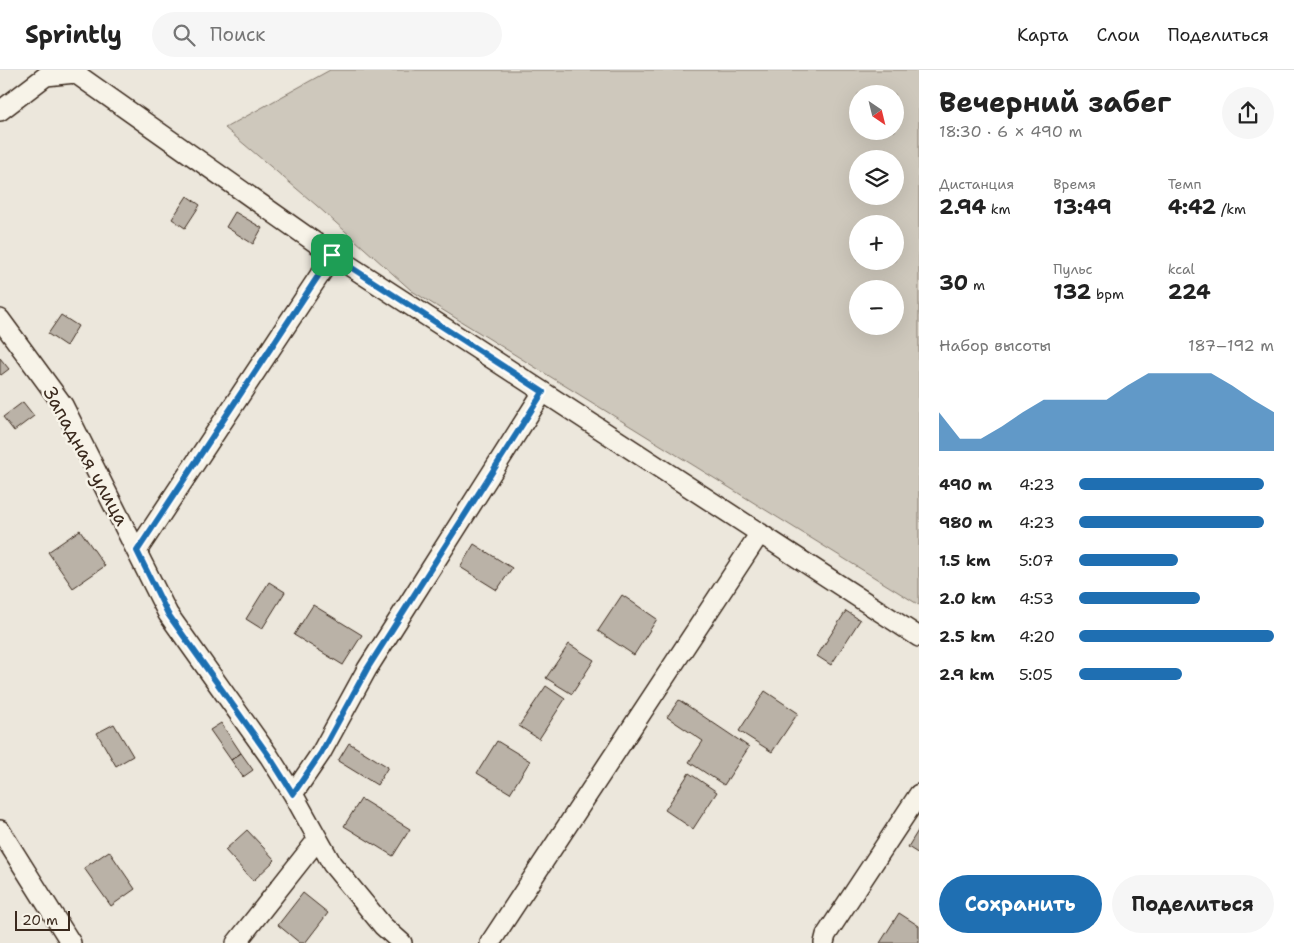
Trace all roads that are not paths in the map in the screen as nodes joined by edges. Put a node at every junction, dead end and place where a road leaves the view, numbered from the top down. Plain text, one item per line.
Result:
1 (0, 111) edge
2 (332, 255) junction
3 (0, 319) edge
4 (543, 392) junction
5 (760, 533) junction
6 (137, 551) junction
7 (919, 637) edge
8 (293, 794) junction
9 (919, 794) edge
10 (0, 830) edge
11 (318, 839) junction
12 (71, 943) edge
13 (236, 943) edge
14 (402, 943) edge
15 (490, 943) edge
16 (824, 943) edge

1 - 2 street
2 - 4 street
2 - 6 street
3 - 6 street, Западная улица
4 - 5 street
4 - 8 street
5 - 7 street
5 - 15 street
6 - 8 street, Западная улица
8 - 11 street, Западная улица
9 - 16 street
10 - 12 street
11 - 13 street
11 - 14 street, Западная улица

